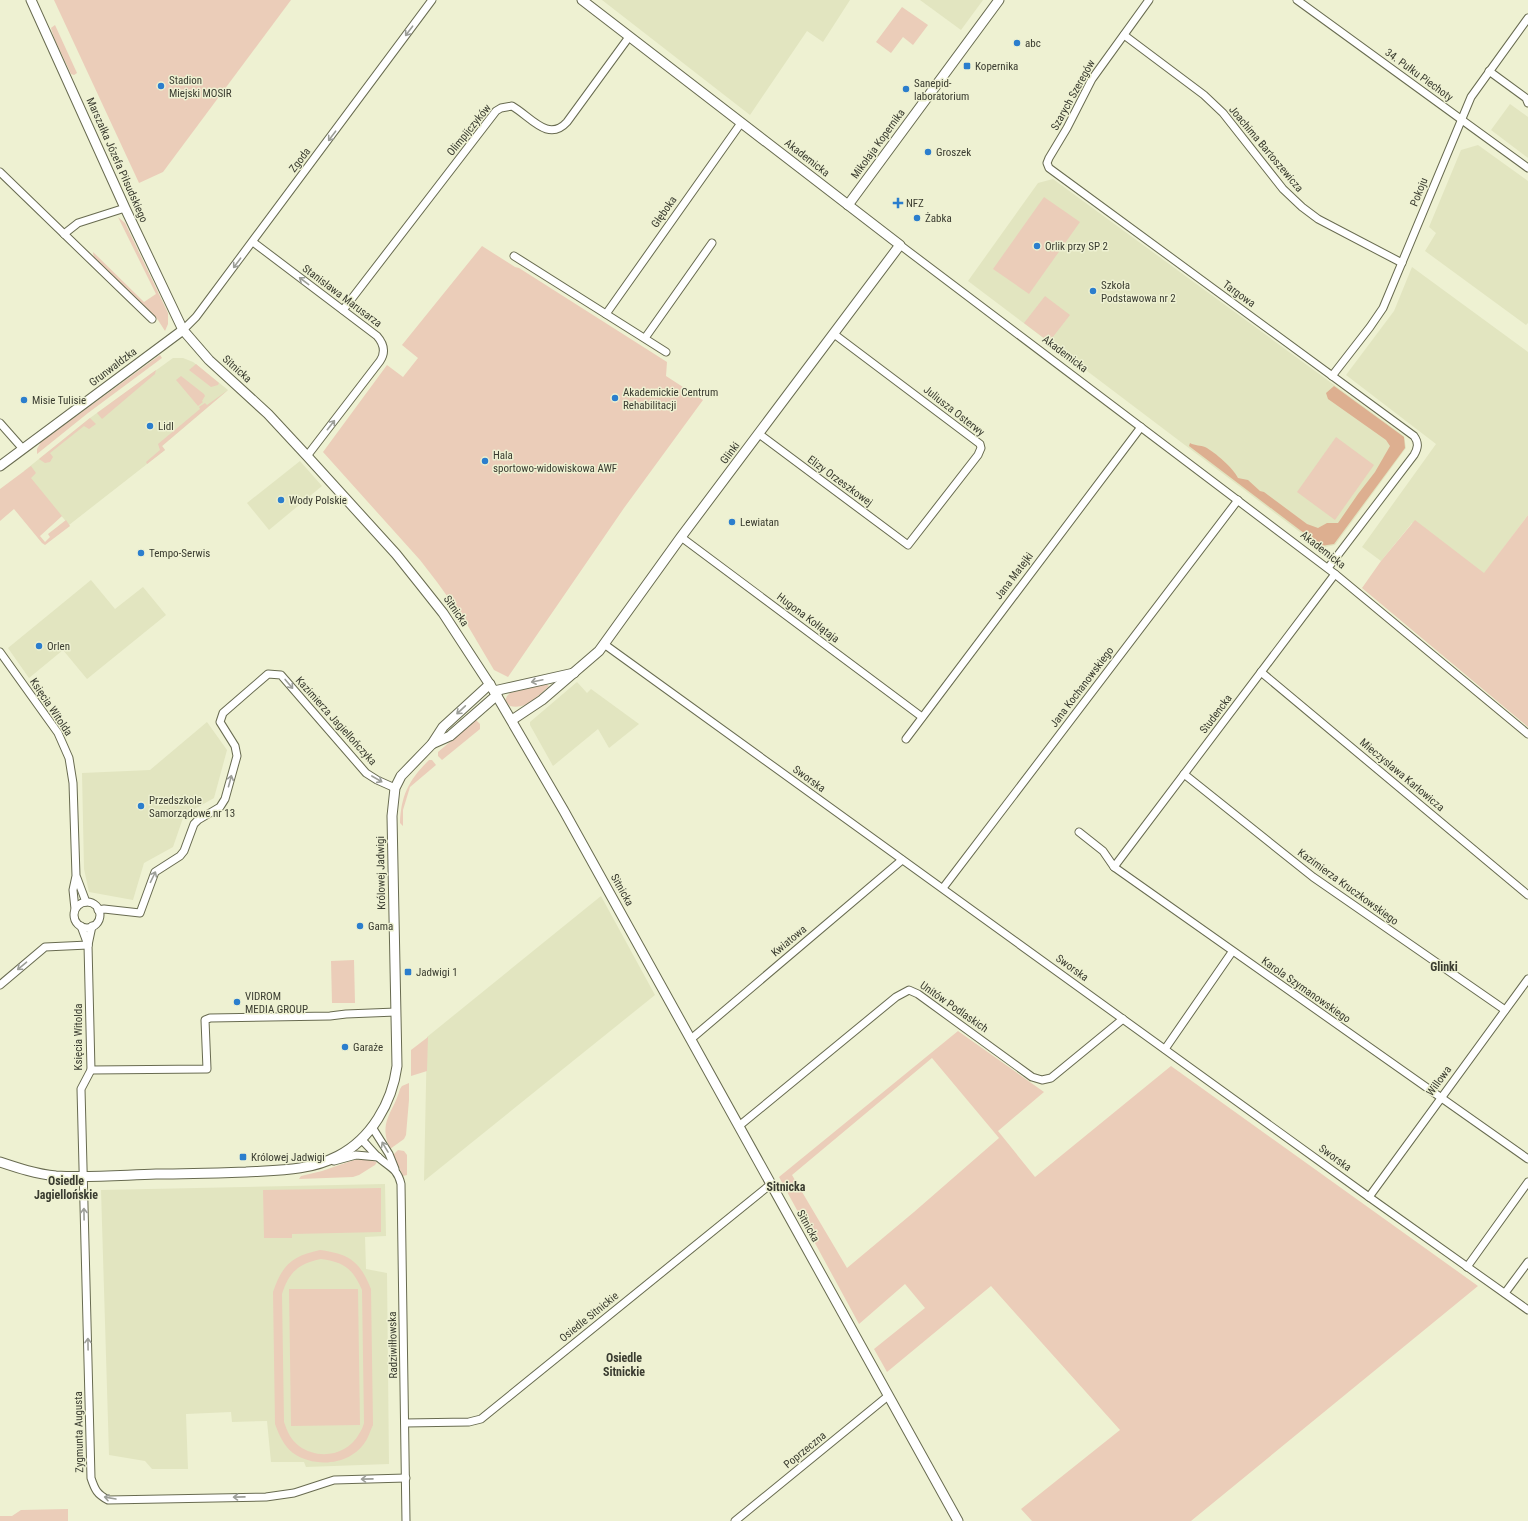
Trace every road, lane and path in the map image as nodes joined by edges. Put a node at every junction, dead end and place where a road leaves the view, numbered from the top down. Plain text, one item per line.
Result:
1 (31, 0) edge
2 (432, 0) edge
3 (582, 0) edge
4 (999, 0) edge
5 (1149, 0) edge
6 (1297, 0) edge
7 (1528, 18) edge
8 (1124, 34) junction
9 (629, 37) junction
10 (1489, 71) junction
11 (1528, 103) edge
12 (1461, 119) junction
13 (741, 122) junction
14 (1047, 163) joint
15 (1528, 168) edge
16 (0, 172) edge
17 (848, 205) junction
18 (125, 208) junction
19 (64, 234) junction
20 (253, 242) junction
21 (712, 243) dead end
22 (900, 245) junction
23 (514, 256) dead end
24 (1402, 263) junction
25 (343, 310) junction
26 (606, 314) junction
27 (152, 319) dead end
28 (183, 330) junction
29 (834, 334) junction
30 (645, 338) junction
31 (666, 352) dead end
32 (1332, 376) junction
33 (0, 423) edge
34 (1141, 427) junction
35 (759, 434) junction
36 (23, 449) junction
37 (307, 456) junction
38 (0, 466) edge
39 (1238, 500) junction
40 (681, 537) junction
41 (908, 545) joint
42 (1328, 568) junction
43 (1335, 574) junction
44 (604, 644) junction
45 (0, 652) edge
46 (1261, 672) junction
47 (575, 673) junction
48 (494, 690) junction
49 (922, 717) junction
50 (512, 720) junction
51 (1528, 734) edge
52 (906, 740) dead end
53 (432, 744) junction
54 (1184, 774) junction
55 (395, 788) junction
56 (1079, 832) dead end
57 (902, 860) junction
58 (1114, 868) junction
59 (76, 876) junction
60 (943, 888) junction
61 (1528, 895) edge
62 (86, 902) junction
63 (75, 909) junction
64 (98, 910) junction
65 (81, 926) junction
66 (92, 926) junction
67 (88, 945) junction
68 (1232, 952) junction
69 (1528, 979) edge
70 (0, 985) edge
71 (1505, 1010) junction
72 (396, 1012) junction
73 (1123, 1019) junction
74 (691, 1039) junction
75 (1165, 1049) junction
76 (91, 1070) junction
77 (1442, 1097) junction
78 (739, 1126) junction
79 (372, 1127) junction
80 (362, 1140) junction
81 (378, 1157) junction
82 (1528, 1159) edge
83 (0, 1162) edge
84 (324, 1163) junction
85 (394, 1170) junction
86 (84, 1176) junction
87 (1528, 1182) edge
88 (771, 1184) junction
89 (1369, 1197) junction
90 (1528, 1262) edge
91 (1467, 1267) junction
92 (1505, 1293) junction
93 (1528, 1310) edge
94 (888, 1396) junction
95 (405, 1423) junction
96 (406, 1478) junction
97 (406, 1521) edge
98 (735, 1521) edge
99 (958, 1521) edge

1 - 18 street, Marszałka Józefa Piłsudskiego
2 -> 20 street, Zgoda
3 - 9 street, Akademicka
4 - 17 street, Mikołaja Kopernika
5 - 8 street, Szarych Szeregów
6 - 12 street, 34. Pułku Piechoty
7 - 10 street, Pokoju
8 - 14 street, Szarych Szeregów
8 - 24 street, Joachima Bartoszewicza
9 - 13 street, Akademicka
9 - 25 street, Olimpijczyków
10 - 11 street
10 - 12 street, Pokoju
12 - 15 street, 34. Pułku Piechoty
12 - 24 street, Pokoju
13 - 17 street, Akademicka
13 - 26 street, Głęboka
14 - 32 street, Targowa
16 - 19 street
17 - 22 street, Akademicka
18 - 19 street
18 - 28 street, Marszałka Józefa Piłsudskiego
19 - 27 street
25 -> 20 street, Stanisława Marusarza
20 -> 28 street, Zgoda
21 - 30 street
22 - 29 street, Glinki
22 - 34 street, Akademicka
23 - 26 street
24 - 32 street, Pokoju
37 -> 25 street, Stanisława Marusarza
26 - 30 street
28 - 36 street, Grunwaldzka
28 - 37 street, Sitnicka
29 - 35 street, Glinki
29 - 41 street, Juliusza Osterwy
30 - 31 street
32 - 42 street, Targowa
33 - 36 street
34 - 39 street, Akademicka
34 - 49 street, Jana Matejki
35 - 40 street, Glinki
35 - 41 street, Elizy Orzeszkowej
36 - 38 street, Grunwaldzka
37 - 48 street, Sitnicka
39 - 42 street, Akademicka
39 - 60 street, Jana Kochanowskiego
40 - 44 street, Glinki
40 - 49 street, Hugona Kołłątaja
42 - 43 street, Akademicka
43 - 46 street, Studencka
43 - 51 street, Akademicka
44 - 47 street, Glinki
44 - 57 street, Sworska
45 - 59 street, Księcia Witolda
46 - 54 street, Studencka
46 - 61 street, Mieczysława Karłowicza
47 -> 48 street, Glinki
47 - 50 street, Glinki
48 - 50 street, Sitnicka
48 -> 53 street, Królowej Jadwigi
48 - 53 street, Królowej Jadwigi
49 - 52 street, Jana Matejki
50 - 74 street, Sitnicka
53 - 55 street, Królowej Jadwigi
54 - 58 street, Studencka
54 - 71 street, Kazimierza Kruczkowskiego
64 -> 55 street, Kazimierza Jagiellończyka
55 - 72 street, Królowej Jadwigi
56 - 58 street, Karola Szymanowskiego
57 - 60 street, Sworska
57 - 74 street, Kwiatowa
58 - 68 street, Karola Szymanowskiego
59 - 62 street, Księcia Witolda
59 - 63 street, Księcia Witolda
60 - 73 street, Sworska
62 - 63 street
62 - 64 street
63 - 65 street
64 - 66 street
65 - 66 street
65 - 67 street, Księcia Witolda
66 - 67 street, Księcia Witolda
67 -> 70 street
67 - 76 street, Księcia Witolda
68 - 75 street
68 - 77 street, Karola Szymanowskiego
69 - 71 street, Willowa
71 - 77 street, Willowa
72 - 76 street
72 - 79 street, Królowej Jadwigi
73 - 75 street, Sworska
73 - 78 street, Unitów Podlaskich
74 - 78 street, Sitnicka
75 - 89 street, Sworska
76 - 86 street, Księcia Witolda
77 - 82 street, Karola Szymanowskiego
77 - 89 street, Willowa
78 - 88 street, Sitnicka
79 - 80 street, Królowej Jadwigi
85 -> 79 street, Radziwiłłowska
80 - 81 street, Radziwiłłowska
80 - 84 street, Królowej Jadwigi
81 - 84 street
81 - 85 street, Radziwiłłowska
83 - 86 street, Królowej Jadwigi
84 - 86 street, Królowej Jadwigi
85 - 95 street, Radziwiłłowska
96 -> 86 street, Zygmunta Augusta
87 - 91 street
88 - 94 street, Sitnicka
88 - 95 street, Osiedle Sitnickie
89 - 91 street, Sworska
90 - 92 street
91 - 92 street, Sworska
92 - 93 street, Sworska
94 - 98 street, Poprzeczna
94 - 99 street, Sitnicka
95 - 96 street, Radziwiłłowska
96 - 97 street, Radziwiłłowska

